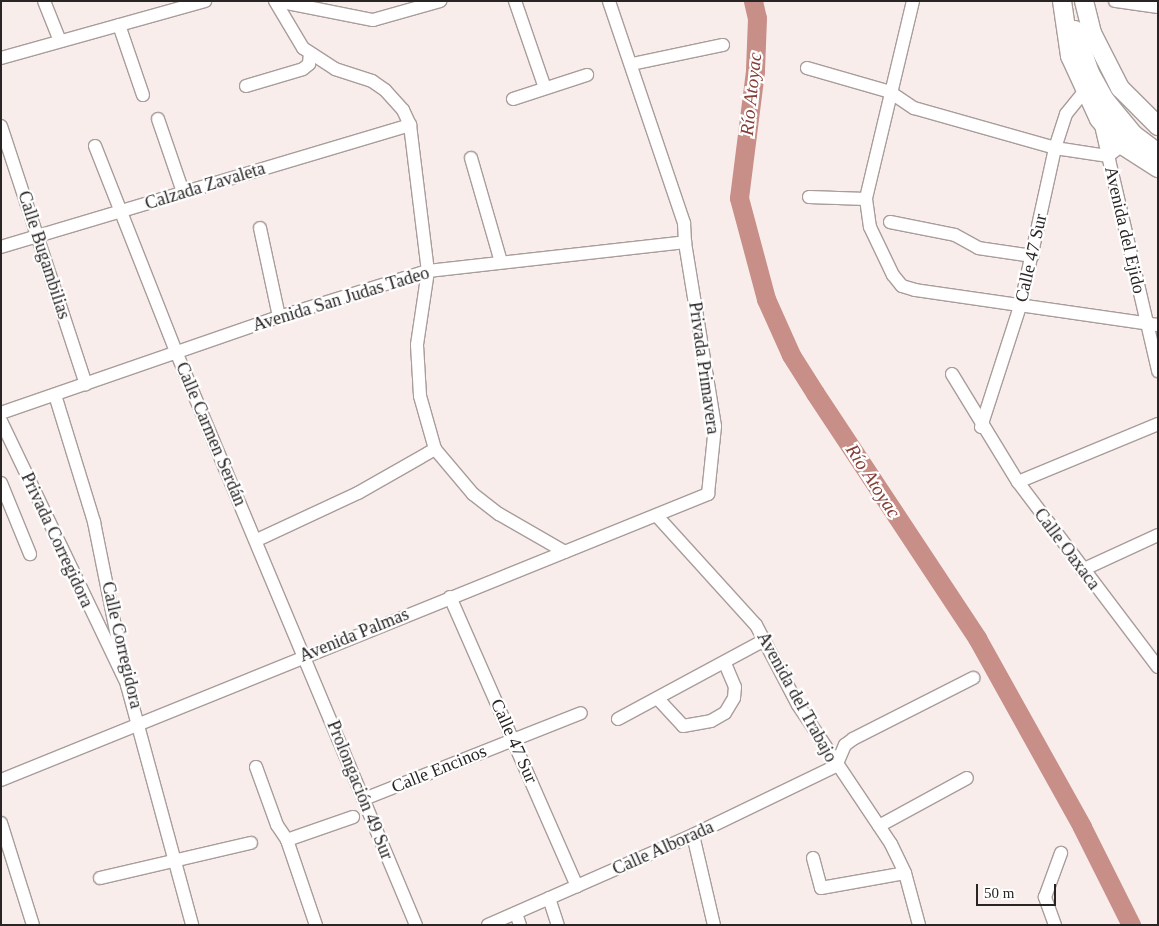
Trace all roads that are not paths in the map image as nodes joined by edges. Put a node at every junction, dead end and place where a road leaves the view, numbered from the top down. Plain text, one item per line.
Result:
1 (44, 1) edge
2 (205, 1) edge
3 (276, 1) edge
4 (440, 1) edge
5 (515, 1) edge
6 (609, 1) edge
7 (913, 1) edge
8 (1064, 1) edge
9 (1084, 1) edge
10 (1115, 1) edge
11 (1158, 8) edge
12 (119, 25) junction
13 (1092, 33) junction
14 (60, 41) junction
15 (724, 45) dead end
16 (310, 54) junction
17 (1, 58) edge
18 (632, 64) junction
19 (807, 68) dead end
20 (587, 74) dead end
21 (246, 86) dead end
22 (545, 88) junction
23 (890, 92) junction
24 (1084, 92) junction
25 (143, 95) dead end
26 (513, 99) dead end
27 (1121, 112) junction
28 (158, 119) dead end
29 (1099, 119) junction
30 (410, 125) junction
31 (1, 126) edge
32 (1158, 126) edge
33 (1158, 140) edge
34 (1122, 145) junction
35 (95, 146) dead end
36 (1055, 148) junction
37 (1158, 153) edge
38 (1108, 156) junction
39 (471, 158) dead end
40 (1158, 168) edge
41 (183, 192) junction
42 (809, 197) dead end
43 (866, 200) junction
44 (123, 210) junction
45 (890, 222) dead end
46 (260, 228) dead end
47 (38, 236) junction
48 (685, 238) junction
49 (1, 247) edge
50 (1032, 256) junction
51 (501, 262) junction
52 (428, 270) junction
53 (1021, 303) junction
54 (279, 317) junction
55 (1153, 324) edge
56 (177, 354) junction
57 (1158, 371) edge
58 (952, 374) dead end
59 (86, 384) junction
60 (55, 395) junction
61 (1, 413) edge
62 (1, 421) edge
63 (1158, 424) edge
64 (982, 427) junction
65 (436, 449) junction
66 (1018, 482) junction
67 (1, 483) edge
68 (708, 494) joint
69 (657, 516) junction
70 (1158, 535) edge
71 (257, 540) junction
72 (565, 552) junction
73 (30, 554) dead end
74 (1082, 570) junction
75 (450, 597) junction
76 (765, 640) junction
77 (1153, 653) edge
78 (304, 655) junction
79 (725, 664) junction
80 (1158, 667) edge
81 (974, 678) dead end
82 (127, 686) junction
83 (659, 700) junction
84 (581, 714) dead end
85 (618, 719) dead end
86 (140, 722) junction
87 (514, 739) junction
88 (836, 766) junction
89 (256, 767) dead end
90 (967, 778) dead end
91 (1, 780) edge
92 (364, 799) junction
93 (353, 817) dead end
94 (1, 823) edge
95 (879, 826) junction
96 (693, 835) junction
97 (287, 840) junction
98 (251, 843) dead end
99 (1062, 853) dead end
100 (813, 858) dead end
101 (176, 862) junction
102 (905, 873) junction
103 (100, 878) dead end
104 (577, 886) junction
105 (549, 898) junction
106 (518, 919) edge
107 (33, 925) edge
108 (192, 925) edge
109 (316, 925) edge
110 (416, 925) edge
111 (488, 925) edge
112 (558, 925) edge
113 (714, 925) edge
114 (919, 925) edge
115 (1054, 925) edge

1 - 14 street
2 - 12 street
3 - 4 street
3 - 16 street
5 - 22 street
6 - 18 street, Privada Primavera
7 - 23 street
8 - 24 main road
8 - 27 main road
9 - 13 main road
10 - 11 street
12 - 14 street
12 - 25 street
13 - 27 main road
13 - 32 main road
14 - 17 street
15 - 18 street
16 - 21 street
16 - 30 street
18 - 48 street, Privada Primavera
19 - 23 street
20 - 22 street
22 - 26 street
23 - 36 street
23 - 43 street
24 - 29 main road
24 - 36 street, Calle 47 Sur
27 - 33 main road
27 - 37 main road
28 - 41 street
29 - 34 main road
29 - 38 street, Avenida del Ejido
30 - 41 street, Calzada Zavaleta
30 - 52 street
31 - 47 street, Calle Bugambilias
34 - 38 street
34 - 40 main road
35 - 44 street, Calle Carmen Serdán
36 - 38 street
36 - 50 street, Calle 47 Sur
38 - 55 street, Avenida del Ejido
39 - 51 street
41 - 44 street, Calzada Zavaleta
42 - 43 street
43 - 53 street
44 - 47 street, Calzada Zavaleta
44 - 56 street, Calle Carmen Serdán
45 - 50 street
46 - 54 street
47 - 49 street, Calzada Zavaleta
47 - 59 street, Calle Bugambilias
48 - 51 street, Avenida San Judas Tadeo
48 - 68 street, Privada Primavera
50 - 53 street, Calle 47 Sur
51 - 52 street, Avenida San Judas Tadeo
52 - 54 street, Avenida San Judas Tadeo
52 - 65 street
53 - 55 street
53 - 64 street, Calle 47 Sur
54 - 56 street, Avenida San Judas Tadeo
55 - 57 street, Avenida del Ejido
56 - 59 street, Avenida San Judas Tadeo
56 - 71 street, Calle Carmen Serdán
58 - 64 street, Calle Oaxaca
59 - 60 street, Avenida San Judas Tadeo
60 - 61 street, Avenida San Judas Tadeo
60 - 82 street, Calle Corregidora
62 - 82 street, Privada Corregidora
63 - 66 street
64 - 66 street, Calle Oaxaca
65 - 71 street
65 - 72 street
66 - 74 street, Calle Oaxaca
67 - 73 street
68 - 69 street, Avenida Palmas
69 - 72 street, Avenida Palmas
69 - 76 street, Avenida del Trabajo
70 - 74 street
71 - 78 street, Calle Carmen Serdán
72 - 75 street, Avenida Palmas
74 - 77 street, Calle Oaxaca
75 - 78 street, Avenida Palmas
75 - 87 street, Calle 47 Sur
76 - 79 street
76 - 88 street, Avenida del Trabajo
77 - 80 street, Calle Oaxaca
78 - 86 street, Avenida Palmas
78 - 92 street, Prolongación 49 Sur
79 - 83 street
79 - 83 street
81 - 88 street
82 - 86 street, Calle Corregidora
83 - 85 street
84 - 87 street, Calle Encinos
86 - 91 street, Avenida Palmas
86 - 101 street, Calle Corregidora
87 - 92 street, Calle Encinos
87 - 104 street, Calle 47 Sur
88 - 95 street, Avenida del Trabajo
88 - 96 street, Calle Alborada
89 - 97 street
90 - 95 street
92 - 110 street, Prolongación 49 Sur
93 - 97 street
94 - 107 street
95 - 102 street, Avenida del Trabajo
96 - 104 street, Calle Alborada
96 - 113 street
97 - 109 street
98 - 101 street
99 - 115 street
100 - 102 street
101 - 103 street
101 - 108 street, Calle Corregidora
102 - 114 street, Avenida del Trabajo
104 - 105 street, Calle Alborada
105 - 106 street, Calle Alborada
105 - 112 street
106 - 111 street, Calle Alborada

